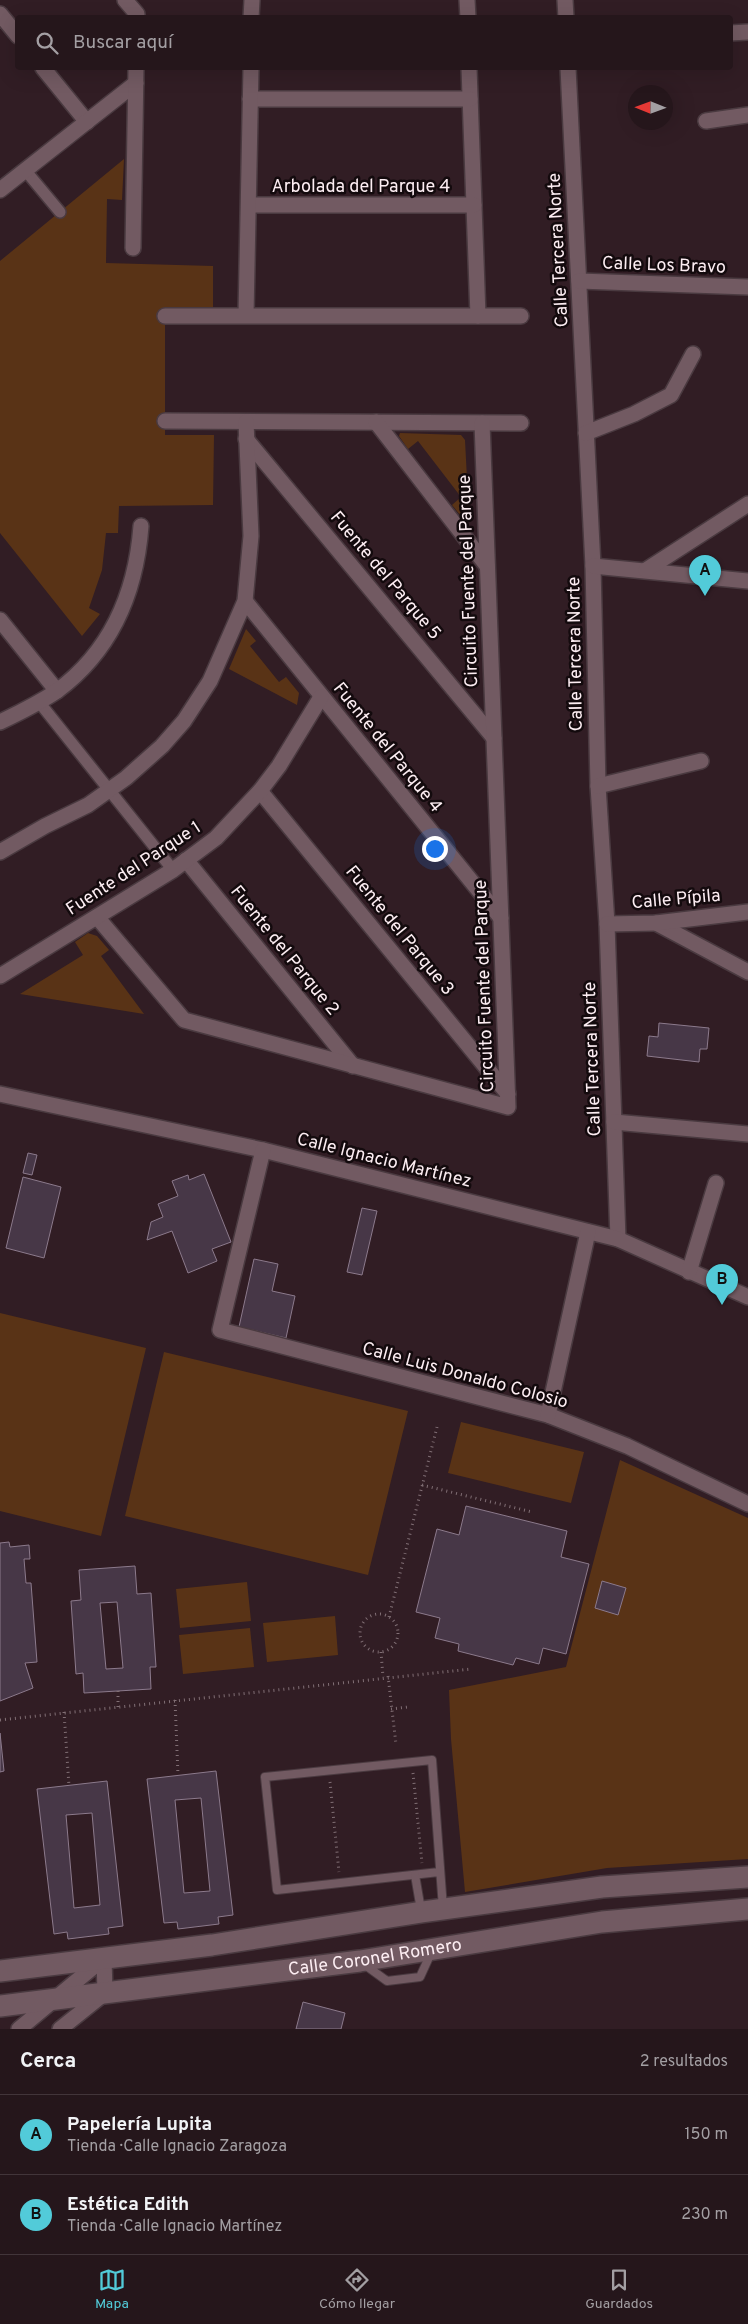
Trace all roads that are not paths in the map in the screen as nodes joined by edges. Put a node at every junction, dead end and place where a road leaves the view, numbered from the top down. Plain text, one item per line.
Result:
1 (125, 0) edge
2 (252, 0) edge
3 (467, 0) edge
4 (565, 0) edge
5 (137, 11) edge
6 (0, 14) edge
7 (252, 15) edge
8 (468, 15) edge
9 (566, 15) edge
10 (15, 32) edge
11 (748, 32) edge
12 (733, 33) edge
13 (45, 70) edge
14 (136, 70) edge
15 (251, 70) edge
16 (469, 70) edge
17 (568, 70) edge
18 (136, 84) junction
19 (250, 99) junction
20 (470, 99) junction
21 (748, 115) edge
22 (706, 121) dead end
23 (87, 122) junction
24 (25, 170) junction
25 (2, 184) edge
26 (249, 205) junction
27 (474, 205) junction
28 (60, 212) dead end
29 (133, 248) dead end
30 (579, 281) junction
31 (748, 287) edge
32 (164, 316) dead end
33 (246, 316) junction
34 (478, 316) junction
35 (521, 316) dead end
36 (692, 354) dead end
37 (165, 422) dead end
38 (246, 422) junction
39 (376, 422) junction
40 (482, 423) junction
41 (521, 423) dead end
42 (586, 433) junction
43 (246, 439) junction
44 (748, 504) edge
45 (141, 526) dead end
46 (488, 566) junction
47 (593, 566) junction
48 (646, 570) junction
49 (748, 581) edge
50 (245, 601) junction
51 (0, 620) edge
52 (57, 691) junction
53 (321, 697) junction
54 (39, 702) junction
55 (0, 722) edge
56 (494, 738) junction
57 (700, 761) dead end
58 (598, 786) junction
59 (109, 791) junction
60 (260, 791) junction
61 (0, 852) edge
62 (186, 860) junction
63 (173, 870) junction
64 (748, 912) edge
65 (97, 917) junction
66 (501, 918) junction
67 (656, 923) junction
68 (607, 924) junction
69 (748, 972) edge
70 (0, 976) edge
71 (353, 1066) junction
72 (0, 1094) edge
73 (508, 1094) junction
74 (614, 1122) junction
75 (748, 1134) edge
76 (263, 1150) junction
77 (716, 1183) dead end
78 (588, 1232) junction
79 (618, 1240) junction
80 (689, 1272) junction
81 (748, 1297) edge
82 (548, 1414) junction
83 (748, 1504) edge
84 (440, 1872) junction
85 (419, 1874) junction
86 (748, 1877) edge
87 (442, 1908) junction
88 (748, 1909) edge
89 (422, 1912) junction
90 (104, 1958) junction
91 (0, 1971) edge
92 (104, 1993) junction
93 (57, 1998) junction
94 (0, 2006) edge
95 (20, 2029) edge
96 (60, 2029) edge

1 - 5 street
2 - 7 street
3 - 8 street
4 - 9 street
6 - 10 street
11 - 12 street
13 - 23 street
14 - 18 street
15 - 19 street
16 - 20 street
17 - 30 street, Calle Tercera Norte
18 - 23 street
18 - 29 street
19 - 20 street
19 - 26 street
20 - 27 street
21 - 22 street
23 - 24 street
24 - 25 street
24 - 28 street
26 - 27 street, Arbolada del Parque 4
26 - 33 street
27 - 34 street
30 - 31 street, Calle Los Bravo
30 - 42 street, Calle Tercera Norte
32 - 33 street
33 - 34 street
34 - 35 street
36 - 42 street
37 - 38 street
38 - 39 street
38 - 43 street
39 - 40 street
39 - 46 street
40 - 41 street
40 - 46 street, Circuito Fuente del Parque
42 - 47 street, Calle Tercera Norte
43 - 50 street
43 - 56 street, Fuente del Parque 5
44 - 48 street
45 - 52 street
46 - 56 street, Circuito Fuente del Parque
47 - 48 street
47 - 58 street, Calle Tercera Norte
48 - 49 street
50 - 53 street, Fuente del Parque 4
50 - 59 street
51 - 52 street
52 - 54 street
53 - 60 street, Fuente del Parque 1
53 - 66 street, Fuente del Parque 4
54 - 55 street
54 - 59 street
56 - 66 street, Circuito Fuente del Parque
57 - 58 street
58 - 68 street, Calle Tercera Norte
59 - 61 street
59 - 63 street
60 - 62 street, Fuente del Parque 1
60 - 73 street, Fuente del Parque 3
62 - 63 street, Fuente del Parque 1
62 - 71 street, Fuente del Parque 2
63 - 65 street, Fuente del Parque 1
64 - 67 street, Calle Pípila
65 - 70 street, Fuente del Parque 1
65 - 71 street, Circuito Fuente del Parque
66 - 73 street, Circuito Fuente del Parque
67 - 68 street, Calle Pípila
67 - 69 street
68 - 74 street, Calle Tercera Norte
71 - 73 street, Circuito Fuente del Parque
72 - 76 street, Calle Ignacio Martínez
74 - 75 street
74 - 79 street, Calle Tercera Norte
76 - 78 street, Calle Ignacio Martínez
76 - 82 street, Calle Luis Donaldo Colosio
77 - 80 street
78 - 79 street, Calle Ignacio Martínez
78 - 82 street
79 - 80 street, Calle Ignacio Martínez
80 - 81 street, Calle Ignacio Martínez
82 - 83 street, Calle Luis Donaldo Colosio
84 - 85 lane
84 - 85 lane
84 - 87 lane
85 - 89 lane
86 - 87 main road, Calle Coronel Romero
87 - 89 main road, Calle Coronel Romero
88 - 92 main road, Calle Coronel Romero
89 - 90 main road, Calle Coronel Romero
90 - 91 main road, Calle Coronel Romero
90 - 92 street
90 - 93 street
92 - 93 main road, Calle Coronel Romero
92 - 96 street
93 - 94 main road, Calle Coronel Romero
93 - 95 street

